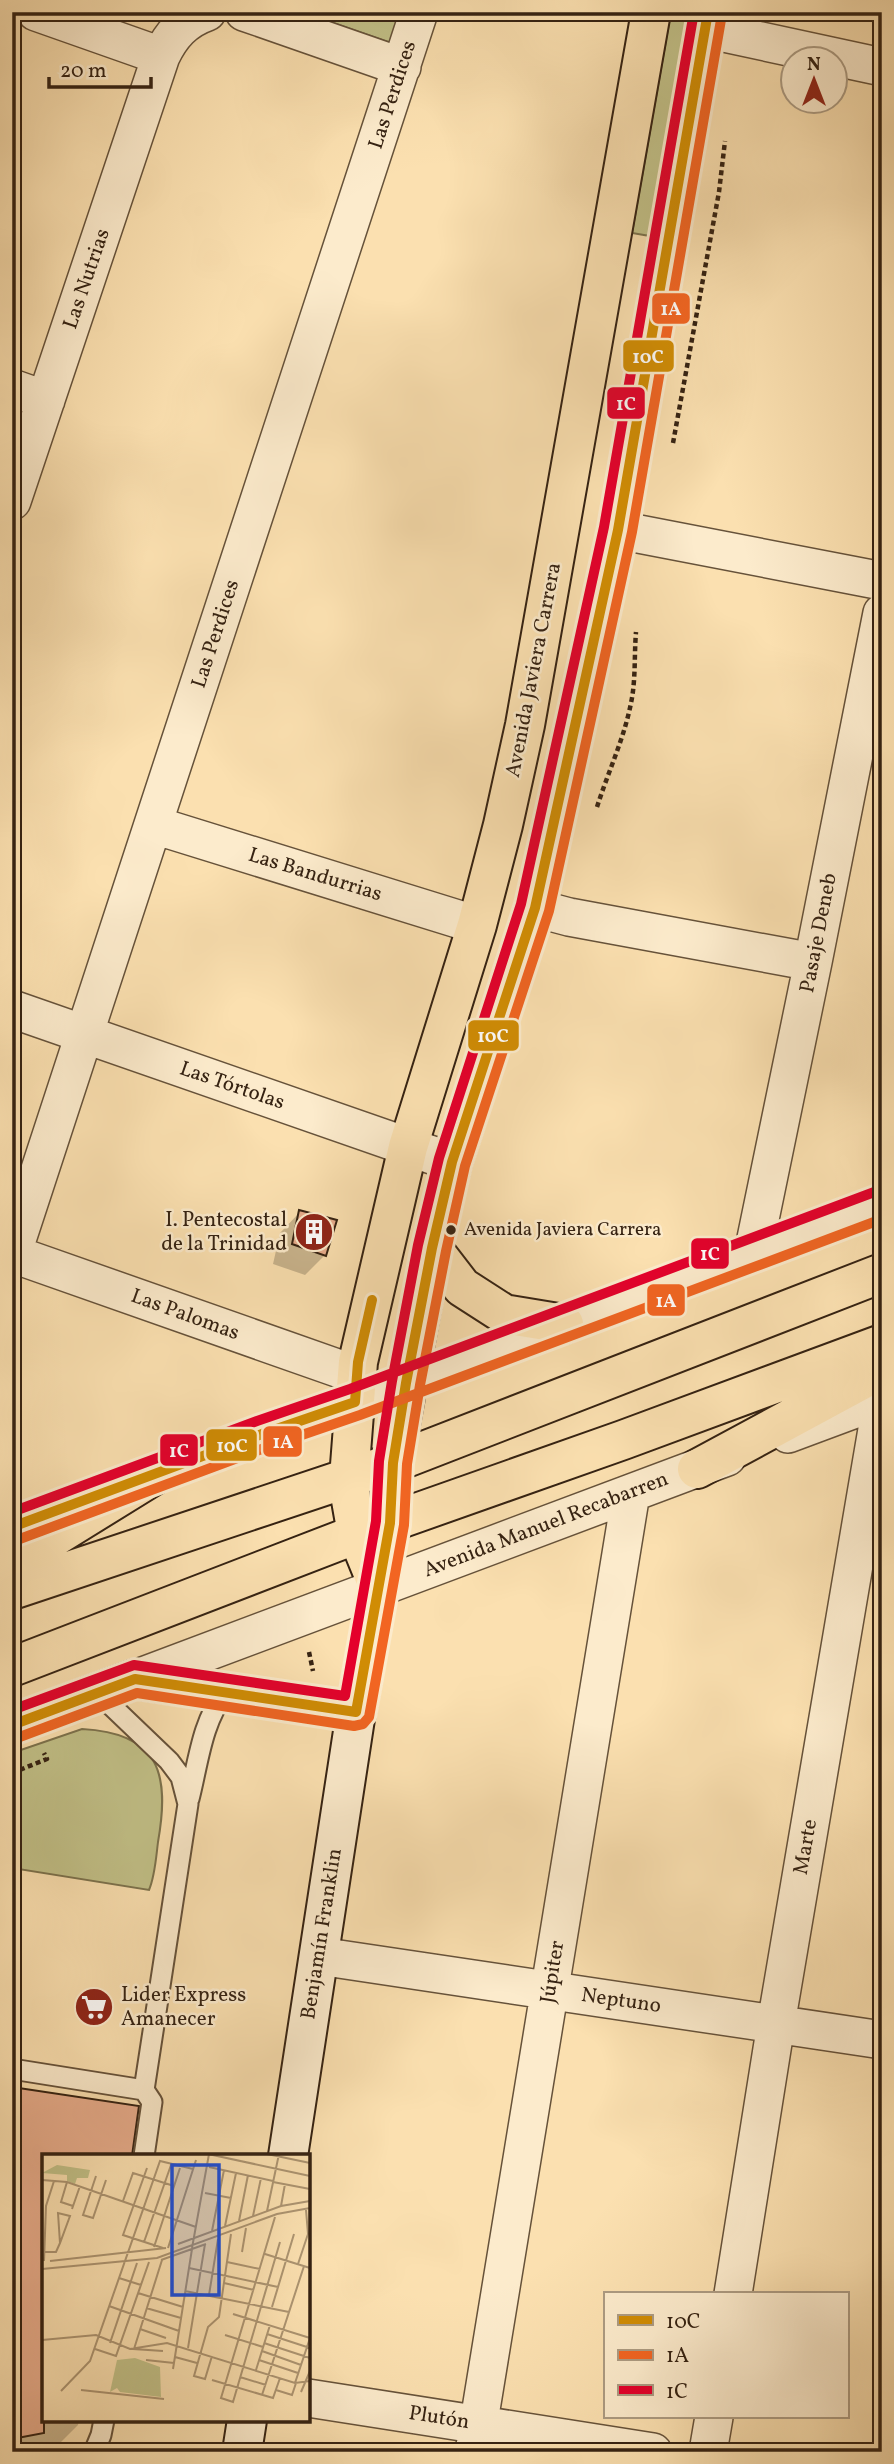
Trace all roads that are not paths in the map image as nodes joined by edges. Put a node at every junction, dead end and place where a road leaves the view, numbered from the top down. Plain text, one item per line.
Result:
1 (36, 12) edge
2 (207, 12) edge
3 (244, 12) edge
4 (419, 12) edge
5 (651, 12) edge
6 (706, 21) edge
7 (161, 57) junction
8 (402, 67) junction
9 (882, 67) edge
10 (12, 388) edge
11 (46, 400) junction
12 (12, 501) edge
13 (618, 530) junction
14 (554, 560) junction
15 (882, 581) edge
16 (882, 613) edge
17 (154, 825) junction
18 (535, 908) junction
19 (477, 925) junction
20 (813, 962) junction
21 (12, 1009) edge
22 (83, 1034) junction
23 (408, 1147) junction
24 (452, 1162) junction
25 (882, 1204) edge
26 (432, 1248) junction
27 (753, 1253) junction
28 (12, 1254) edge
29 (882, 1273) edge
30 (564, 1324) junction
31 (882, 1344) edge
32 (882, 1369) edge
33 (406, 1383) junction
34 (356, 1389) junction
35 (882, 1399) edge
36 (393, 1463) junction
37 (696, 1469) junction
38 (156, 1474) junction
39 (349, 1478) junction
40 (631, 1493) junction
41 (12, 1527) edge
42 (374, 1529) junction
43 (12, 1563) edge
44 (379, 1588) junction
45 (12, 1590) edge
46 (12, 1667) edge
47 (135, 1679) junction
48 (98, 1692) junction
49 (225, 1692) junction
50 (356, 1712) junction
51 (12, 1725) edge
52 (188, 1804) junction
53 (318, 1956) junction
54 (550, 1990) junction
55 (776, 2024) junction
56 (882, 2040) edge
57 (12, 2070) edge
58 (144, 2091) junction
59 (144, 2154) edge
60 (288, 2154) edge
61 (733, 2292) edge
62 (310, 2398) edge
63 (714, 2418) edge
64 (104, 2422) edge
65 (247, 2422) edge
66 (477, 2438) edge
67 (94, 2452) edge
68 (242, 2452) edge
69 (653, 2452) edge
70 (708, 2452) edge

1 - 7 street
2 - 7 street, Las Nutrias
3 - 8 street
4 - 8 street, Las Perdices
5 - 14 main road, Avenida Javiera Carrera
6 - 9 street
6 - 13 main road, Avenida Javiera Carrera
7 - 11 street, Las Nutrias
8 - 17 street, Las Perdices
10 - 11 street
11 - 12 street, Las Nutrias
13 - 14 main road
13 - 15 street
13 - 18 main road, Avenida Javiera Carrera
14 - 19 main road, Avenida Javiera Carrera
16 - 20 street, Pasaje Deneb
17 - 19 street, Las Bandurrias
17 - 22 street, Las Perdices
18 - 20 street
18 - 24 main road, Avenida Javiera Carrera
19 - 23 main road, Avenida Javiera Carrera
20 - 27 street, Pasaje Deneb
21 - 22 street, Las Tórtolas
22 - 23 street, Las Tórtolas
22 - 28 street, Las Perdices
23 - 24 street, Las Tórtolas
23 - 34 main road, Avenida Javiera Carrera
24 - 26 main road, Avenida Javiera Carrera
25 - 27 street
26 - 30 main road
26 - 33 main road, Avenida Javiera Carrera
27 - 30 street
28 - 34 street, Las Palomas
29 - 36 main road
30 - 33 street
31 - 42 main road
32 - 37 main road
33 - 34 street
33 - 36 main road, Avenida Javiera Carrera
34 - 38 street
34 - 39 main road, Avenida Javiera Carrera
35 - 37 street, Avenida Manuel Recabarren
35 - 55 street, Marte
36 - 39 main road
36 - 42 main road, Avenida Javiera Carrera
37 - 40 street, Avenida Manuel Recabarren
38 - 41 street
38 - 43 main road
39 - 42 main road, Avenida Javiera Carrera
39 - 45 main road
40 - 44 street, Avenida Manuel Recabarren
40 - 54 street, Júpiter
42 - 44 street, Avenida Javiera Carrera
42 - 46 main road
44 - 47 street, Avenida Manuel Recabarren
44 - 50 street, Benjamín Franklin
47 - 48 street, Avenida Manuel Recabarren
47 - 49 street
48 - 51 street, Avenida Manuel Recabarren
48 - 52 lane
49 - 50 street
49 - 52 lane
50 - 53 street, Benjamín Franklin
52 - 58 lane
53 - 54 street, Neptuno
53 - 60 street, Benjamín Franklin
54 - 55 street, Neptuno
54 - 66 street, Júpiter
55 - 56 street, Neptuno
55 - 61 street, Marte
57 - 58 lane
58 - 59 lane
62 - 66 street, Plutón
63 - 70 street
64 - 67 lane
65 - 68 street
66 - 69 street, Plutón

